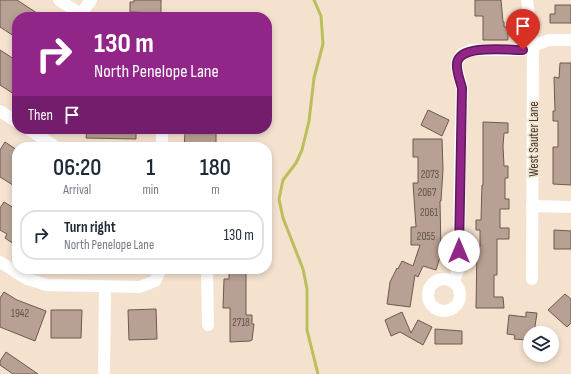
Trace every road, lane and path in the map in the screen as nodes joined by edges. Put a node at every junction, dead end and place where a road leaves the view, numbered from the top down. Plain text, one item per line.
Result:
1 (59, 0) edge
2 (91, 0) edge
3 (527, 0) edge
4 (77, 12) edge
5 (85, 12) edge
6 (571, 40) edge
7 (533, 46) junction
8 (0, 111) edge
9 (12, 119) edge
10 (36, 134) edge
11 (48, 142) edge
12 (532, 206) junction
13 (571, 207) edge
14 (0, 262) edge
15 (12, 270) edge
16 (19, 274) edge
17 (158, 274) edge
18 (207, 274) edge
19 (532, 279) dead end
20 (454, 282) dead end
21 (105, 286) junction
22 (208, 325) dead end
23 (104, 374) edge

1 - 4 street
2 - 5 street
3 - 7 street, West Sauter Lane
6 - 7 street
7 - 12 street, West Sauter Lane
7 - 20 street
8 - 9 street
10 - 11 street
12 - 13 street
12 - 19 street, West Sauter Lane
14 - 15 street
16 - 21 street
17 - 21 street
18 - 22 street
21 - 23 street

